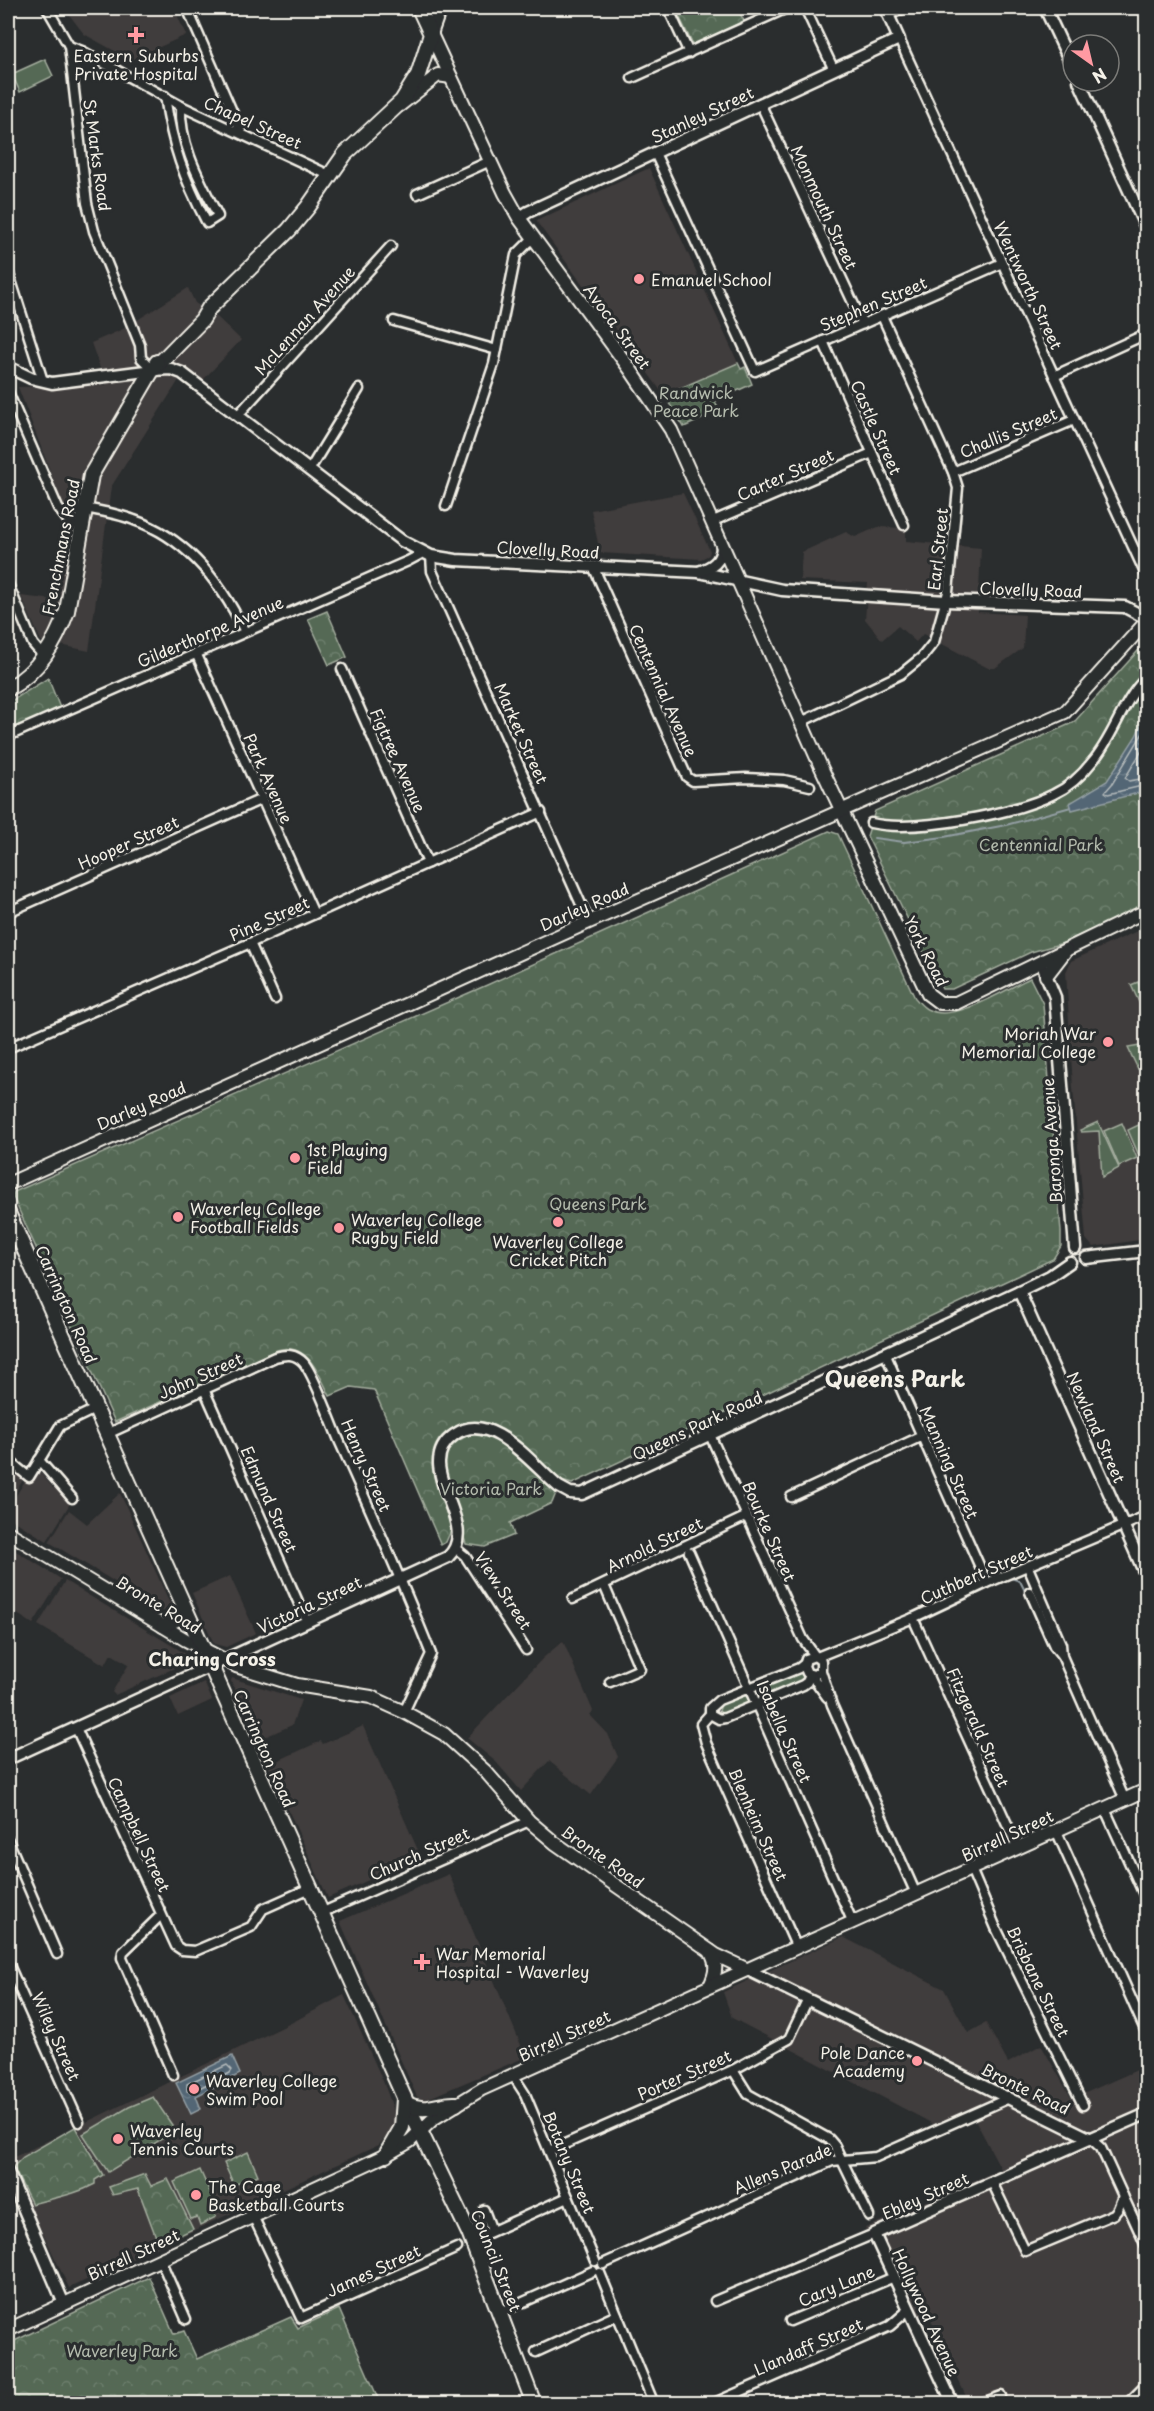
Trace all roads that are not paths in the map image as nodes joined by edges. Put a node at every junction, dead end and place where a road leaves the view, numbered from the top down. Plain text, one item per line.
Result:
1 (47, 8) edge
2 (187, 8) edge
3 (419, 8) edge
4 (444, 8) edge
5 (668, 8) edge
6 (787, 8) edge
7 (805, 8) edge
8 (902, 8) edge
9 (1045, 8) edge
10 (887, 11) edge
11 (431, 34) junction
12 (899, 39) junction
13 (1061, 42) edge
14 (69, 46) junction
15 (688, 53) junction
16 (833, 68) junction
17 (451, 77) junction
18 (632, 78) dead end
19 (1084, 93) edge
20 (165, 96) junction
21 (760, 103) junction
22 (181, 106) junction
23 (392, 111) junction
24 (242, 134) junction
25 (655, 153) junction
26 (490, 161) junction
27 (329, 175) junction
28 (417, 194) dead end
29 (519, 218) junction
30 (1146, 228) edge
31 (533, 238) junction
32 (391, 246) dead end
33 (1002, 263) junction
34 (8, 271) edge
35 (882, 316) junction
36 (394, 321) dead end
37 (862, 324) junction
38 (1146, 334) edge
39 (823, 341) junction
40 (497, 350) junction
41 (153, 370) junction
42 (9, 371) edge
43 (1054, 376) junction
44 (43, 381) junction
45 (359, 388) dead end
46 (8, 392) edge
47 (238, 415) junction
48 (1074, 420) junction
49 (872, 453) junction
50 (310, 470) junction
51 (953, 472) junction
52 (446, 507) dead end
53 (85, 508) junction
54 (711, 522) junction
55 (904, 525) dead end
56 (82, 527) junction
57 (722, 547) junction
58 (427, 554) junction
59 (593, 566) junction
60 (699, 572) junction
61 (1146, 575) edge
62 (737, 581) junction
63 (8, 584) edge
64 (946, 601) junction
65 (1146, 618) edge
66 (1146, 622) edge
67 (245, 632) junction
68 (196, 653) junction
69 (44, 657) junction
70 (342, 669) dead end
71 (1146, 678) edge
72 (8, 689) edge
73 (801, 722) junction
74 (8, 736) edge
75 (810, 786) dead end
76 (262, 799) junction
77 (839, 806) junction
78 (541, 812) junction
79 (871, 823) dead end
80 (428, 863) junction
81 (1146, 911) edge
82 (8, 912) edge
83 (314, 914) junction
84 (589, 922) junction
85 (250, 943) junction
86 (1066, 949) junction
87 (1040, 962) junction
88 (1046, 976) junction
89 (275, 999) dead end
90 (8, 1048) edge
91 (8, 1184) edge
92 (8, 1213) edge
93 (1075, 1248) junction
94 (1146, 1251) edge
95 (1086, 1258) junction
96 (1070, 1262) junction
97 (1019, 1291) junction
98 (885, 1353) junction
99 (305, 1364) joint
100 (204, 1389) junction
101 (96, 1409) junction
102 (107, 1434) junction
103 (710, 1435) junction
104 (922, 1436) junction
105 (8, 1460) edge
106 (39, 1460) junction
107 (791, 1497) dead end
108 (72, 1498) dead end
109 (747, 1516) junction
110 (1146, 1516) edge
111 (1124, 1526) junction
112 (8, 1532) edge
113 (455, 1548) junction
114 (689, 1552) dead end
115 (1028, 1567) junction
116 (1146, 1576) edge
117 (400, 1579) junction
118 (987, 1583) junction
119 (604, 1585) junction
120 (1030, 1592) dead end
121 (573, 1599) dead end
122 (184, 1605) junction
123 (914, 1618) junction
124 (307, 1622) junction
125 (163, 1626) junction
126 (204, 1650) junction
127 (526, 1650) dead end
128 (1062, 1656) junction
129 (810, 1659) junction
130 (217, 1663) junction
131 (821, 1671) junction
132 (810, 1675) junction
133 (610, 1682) dead end
134 (750, 1689) junction
135 (757, 1705) junction
136 (832, 1706) junction
137 (404, 1712) junction
138 (710, 1714) junction
139 (76, 1728) junction
140 (8, 1759) edge
141 (1146, 1790) edge
142 (1125, 1800) junction
143 (1104, 1809) junction
144 (529, 1821) junction
145 (1056, 1830) junction
146 (8, 1840) edge
147 (1018, 1848) junction
148 (971, 1869) junction
149 (310, 1888) junction
150 (916, 1894) junction
151 (1146, 1899) edge
152 (321, 1913) junction
153 (160, 1916) junction
154 (853, 1923) junction
155 (797, 1948) junction
156 (709, 1950) junction
157 (57, 1954) dead end
158 (8, 1963) edge
159 (748, 1970) junction
160 (710, 1986) junction
161 (808, 1999) junction
162 (1146, 2032) edge
163 (733, 2070) junction
164 (172, 2075) dead end
165 (514, 2077) junction
166 (1009, 2098) junction
167 (405, 2101) junction
168 (456, 2104) junction
169 (1083, 2105) dead end
170 (1146, 2114) edge
171 (79, 2122) dead end
172 (421, 2131) junction
173 (1091, 2139) junction
174 (549, 2151) junction
175 (386, 2155) junction
176 (843, 2159) junction
177 (8, 2172) edge
178 (992, 2182) junction
179 (568, 2196) junction
180 (1123, 2196) junction
181 (484, 2210) dead end
182 (254, 2216) junction
183 (869, 2216) dead end
184 (874, 2234) junction
185 (1146, 2246) edge
186 (457, 2248) dead end
187 (160, 2259) junction
188 (599, 2262) junction
189 (596, 2272) junction
190 (894, 2277) junction
191 (715, 2301) dead end
192 (64, 2304) junction
193 (908, 2307) junction
194 (501, 2312) junction
195 (617, 2315) junction
196 (186, 2319) dead end
197 (790, 2321) dead end
198 (890, 2326) junction
199 (918, 2327) junction
200 (8, 2330) edge
201 (536, 2352) dead end
202 (1146, 2385) edge
203 (1000, 2396) dead end
204 (534, 2403) edge
205 (654, 2403) edge
206 (712, 2403) edge
207 (953, 2403) edge
208 (979, 2403) edge
209 (1127, 2403) edge

1 - 14 street, St Marks Road
2 - 24 street
3 - 11 main road, Avoca Street
4 - 11 main road
5 - 15 street
6 - 15 street
7 - 16 street
8 - 10 street
9 - 13 street
10 - 12 street, Wentworth Street
11 - 17 main road, Avoca Street
11 - 23 main road, Frenchmans Road
12 - 16 street, Stanley Street
12 - 33 street, Wentworth Street
14 - 20 street, Chapel Street
14 - 41 street, St Marks Road
15 - 18 street
16 - 21 street, Stanley Street
17 - 23 main road
17 - 26 main road, Avoca Street
19 - 30 street
20 - 22 street, Chapel Street
20 - 22 street
21 - 25 street, Stanley Street
21 - 37 street, Monmouth Street
22 - 24 street, Chapel Street
23 - 27 main road, Frenchmans Road
24 - 27 street, Chapel Street
25 - 29 street, Stanley Street
25 - 39 street, Stephen Street
26 - 28 street
26 - 29 main road, Avoca Street
27 - 41 main road, Frenchmans Road
29 - 31 main road, Avoca Street
31 - 40 street
31 - 54 main road, Avoca Street
32 - 47 street, McLennan Avenue
33 - 35 street, Stephen Street
33 - 43 street, Wentworth Street
34 - 44 street
35 - 37 street, Stephen Street
35 - 51 street, Earl Street
36 - 40 street
37 - 39 street, Stephen Street
38 - 43 street
39 - 49 street, Castle Street
40 - 52 street
41 - 44 street, Clovelly Road
41 - 47 street, Clovelly Road
41 - 53 main road, Frenchmans Road
42 - 44 street, Clovelly Road
43 - 48 street, Wentworth Street
45 - 50 street
46 - 56 street
47 - 50 street, Clovelly Road
48 - 51 street, Challis Street
48 - 61 street, Wentworth Street
49 - 54 street, Carter Street
49 - 55 street, Castle Street
50 - 58 street, Clovelly Road
51 - 64 street, Earl Street
53 - 56 main road, Frenchmans Road
53 - 67 street
54 - 57 main road, Avoca Street
56 - 69 main road, Frenchmans Road
57 - 60 street
57 - 62 main road, Avoca Street
58 - 59 street, Clovelly Road
58 - 67 street, Gilderthorpe Avenue
58 - 78 street, Market Street
59 - 60 street, Clovelly Road
59 - 75 street, Centennial Avenue
60 - 62 street, Clovelly Road
62 - 64 street, Clovelly Road
62 - 73 main road, Avoca Street
63 - 69 street
64 - 65 street, Clovelly Road
64 - 73 street, Earl Street
66 - 77 main road, Darley Road
67 - 68 street, Gilderthorpe Avenue
68 - 74 street, Gilderthorpe Avenue
68 - 76 street, Park Avenue
69 - 72 main road, Frenchmans Road
70 - 80 street, Figtree Avenue
71 - 79 street
73 - 77 main road, Avoca Street
76 - 82 street, Hooper Street
76 - 83 street, Park Avenue
77 - 84 main road, Darley Road
77 - 87 main road, York Road
78 - 80 street, Pine Street
78 - 84 street, Market Street
80 - 83 street, Pine Street
81 - 86 main road, York Road
83 - 85 street, Pine Street
84 - 91 main road, Darley Road
85 - 89 street
85 - 90 street, Pine Street
86 - 87 main road, York Road
86 - 88 main road
87 - 88 street, Baronga Avenue
88 - 93 street, Baronga Avenue
92 - 101 main road, Carrington Road
93 - 95 street
93 - 96 street
94 - 95 street
95 - 96 street
96 - 97 street, Queens Park Road
97 - 98 street, Queens Park Road
97 - 111 street, Newland Street
98 - 103 street, Queens Park Road
98 - 104 street, Manning Street
99 - 100 street, John Street
99 - 117 street, Henry Street
100 - 102 street, John Street
100 - 124 street, Edmund Street
101 - 102 main road, Carrington Road
101 - 106 street
102 - 122 main road, Carrington Road
103 - 109 street, Bourke Street
103 - 113 street, Queens Park Road
104 - 107 street
104 - 118 street, Manning Street
105 - 106 street
106 - 108 street
109 - 119 street, Arnold Street
109 - 129 street, Bourke Street
110 - 111 street, Cuthbert Street
111 - 115 street, Cuthbert Street
111 - 116 street, Newland Street
112 - 125 main road, Bronte Road
113 - 117 street, Victoria Street
113 - 127 street, View Street
114 - 134 street, Isabella Street
115 - 118 street, Cuthbert Street
115 - 128 street
117 - 124 street, Victoria Street
117 - 137 street, Henry Street
118 - 123 street, Cuthbert Street
119 - 121 street, Arnold Street
119 - 133 street
120 - 128 street
122 - 125 main road
122 - 126 main road, Carrington Road
123 - 129 street, Cuthbert Street
123 - 147 street, Fitzgerald Street
124 - 130 street, Victoria Street
125 - 126 main road, Bronte Road
126 - 130 main road, Carrington Road
128 - 142 street
129 - 131 street
129 - 132 street
129 - 134 street, Cuthbert Street
130 - 137 main road, Bronte Road
130 - 139 street, Victoria Street
130 - 149 main road, Carrington Road
131 - 132 street
131 - 136 street
132 - 135 street
132 - 136 street
134 - 135 street, Isabella Street
134 - 138 street, Cuthbert Street
135 - 138 street
135 - 154 street, Isabella Street
136 - 150 street
137 - 144 main road, Bronte Road
138 - 155 street, Blenheim Street
139 - 140 street, Victoria Street
139 - 153 street, Campbell Street
141 - 142 main road, Birrell Street
142 - 143 main road, Birrell Street
143 - 145 main road, Birrell Street
143 - 151 street
144 - 152 street, Church Street
144 - 156 main road, Bronte Road
145 - 147 main road, Birrell Street
145 - 162 street
146 - 157 street
147 - 148 main road, Birrell Street
148 - 150 main road, Birrell Street
148 - 169 street, Brisbane Street
149 - 152 main road, Carrington Road
149 - 153 street
150 - 154 main road, Birrell Street
152 - 167 main road, Carrington Road
153 - 164 street, Campbell Street
154 - 155 main road, Birrell Street
155 - 159 main road, Birrell Street
156 - 159 main road, Bronte Road
156 - 160 main road
158 - 171 street, Wiley Street
159 - 160 main road, Birrell Street
159 - 161 street, Bronte Road
160 - 165 main road, Birrell Street
161 - 163 street, Porter Street
161 - 166 street, Bronte Road
163 - 174 street, Porter Street
163 - 176 street
165 - 168 main road, Birrell Street
165 - 174 street, Botany Street
166 - 173 street, Bronte Road
166 - 176 street, Allens Parade
167 - 168 main road
167 - 172 main road, Carrington Road
167 - 175 main road
168 - 172 main road, Birrell Street
170 - 173 street, Ebley Street
172 - 175 main road, Birrell Street
172 - 194 main road, Council Street
173 - 178 street, Ebley Street
173 - 180 street, Bronte Road
174 - 179 street, Botany Street
175 - 182 main road, Birrell Street
176 - 183 street
176 - 188 street, Allens Parade
177 - 192 street
178 - 180 street
178 - 184 street, Ebley Street
179 - 181 street
179 - 188 street, Botany Street
180 - 185 street, Bronte Road
182 - 186 street, James Street
182 - 187 main road, Birrell Street
184 - 190 street, Hollywood Avenue
184 - 191 street, Ebley Street
187 - 192 main road, Birrell Street
187 - 196 street
188 - 189 street
189 - 194 street
189 - 195 street
190 - 193 street, Hollywood Avenue
190 - 197 street, Cary Lane
192 - 200 main road, Birrell Street
193 - 198 street, Llandaff Street
193 - 199 street, Hollywood Avenue
194 - 204 main road, Council Street
195 - 201 street
195 - 205 street
198 - 199 street
198 - 206 street, Llandaff Street
199 - 207 street, Hollywood Avenue
202 - 209 street
203 - 208 street

